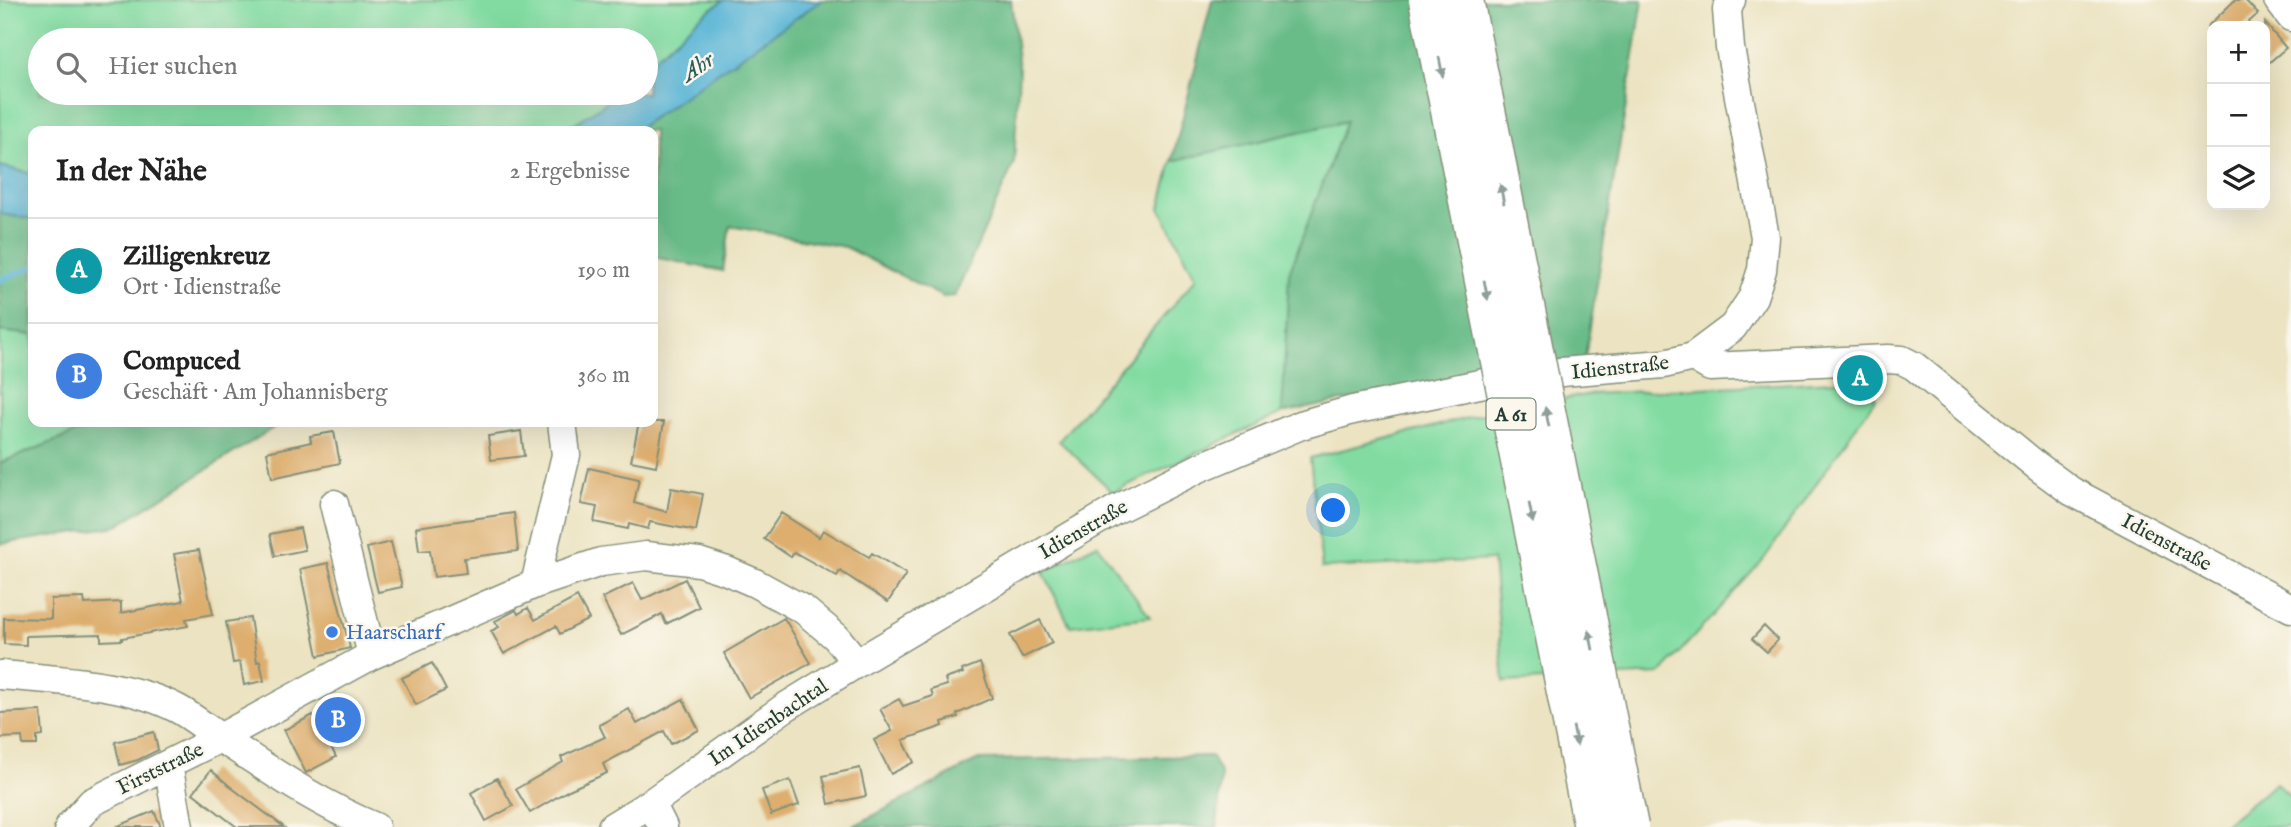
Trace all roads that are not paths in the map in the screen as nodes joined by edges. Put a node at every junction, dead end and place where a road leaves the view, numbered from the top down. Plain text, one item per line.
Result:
1 (1428, 0) edge
2 (1464, 0) edge
3 (1731, 0) edge
4 (2278, 0) edge
5 (2291, 17) edge
6 (1693, 357) junction
7 (563, 427) edge
8 (334, 504) dead end
9 (535, 584) junction
10 (2291, 608) edge
11 (926, 621) joint
12 (372, 655) junction
13 (858, 663) junction
14 (0, 675) edge
15 (220, 738) junction
16 (168, 764) junction
17 (657, 815) edge
18 (343, 821) edge
19 (69, 827) edge
20 (179, 827) edge
21 (375, 827) edge
22 (612, 827) edge
23 (1593, 827) edge
24 (1629, 827) edge

1 -> 23 highway, A 61, bridge
24 -> 2 highway, A 61, bridge
3 - 6 street
4 - 5 street
6 - 10 street, Idienstraße
6 - 11 street, Idienstraße
7 - 9 street
8 - 12 street
9 - 12 street, Firststraße
9 - 13 street, Firststraße
11 - 13 street, Im Idienbachtal
12 - 15 street, Firststraße
13 - 17 street, Im Idienbachtal
14 - 15 street
15 - 16 street, Firststraße
15 - 18 street
16 - 19 street, Firststraße
16 - 20 street
17 - 22 street, Im Idienbachtal
18 - 21 street

